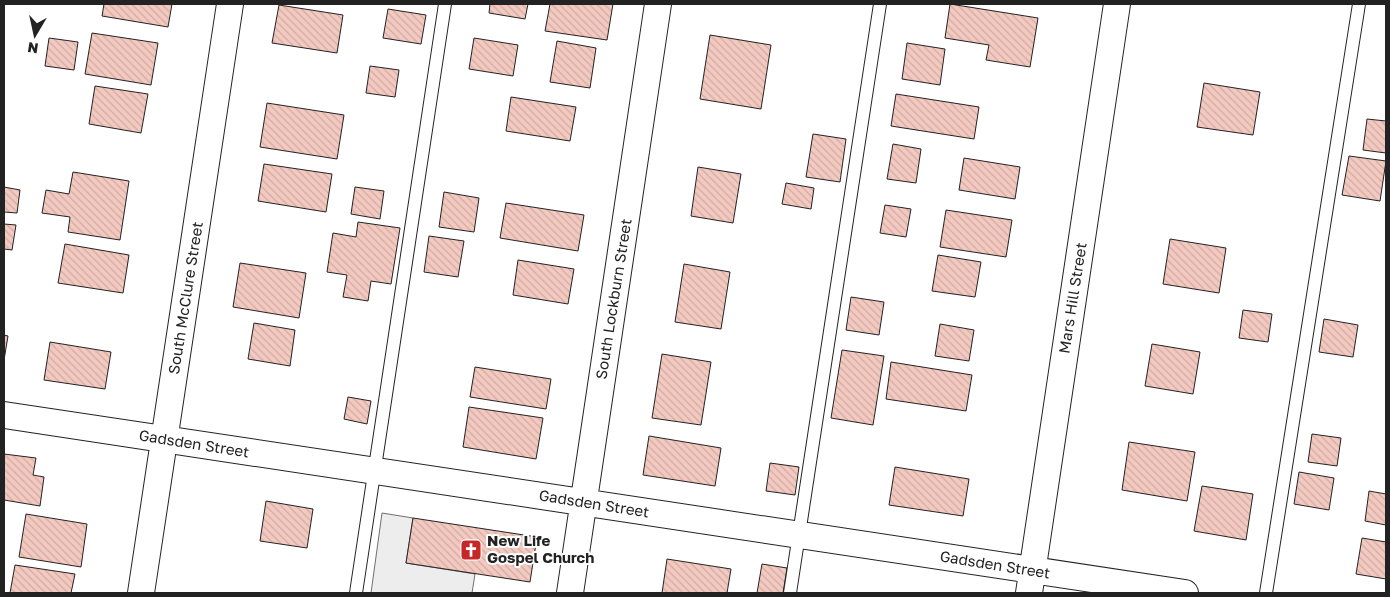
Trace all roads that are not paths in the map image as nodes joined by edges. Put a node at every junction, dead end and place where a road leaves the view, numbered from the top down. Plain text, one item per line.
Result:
1 (230, 4) edge
2 (445, 4) edge
3 (658, 4) edge
4 (880, 4) edge
5 (1117, 4) edge
6 (1359, 4) edge
7 (4, 415) edge
8 (164, 439) junction
9 (375, 471) junction
10 (583, 502) junction
11 (799, 535) junction
12 (1031, 582) edge
13 (141, 593) edge
14 (356, 593) edge
15 (570, 593) edge
16 (790, 593) edge
17 (1185, 593) edge
18 (1266, 593) edge

1 - 8 street, South McClure Street
2 - 9 lane
3 - 10 street, South Lockburn Street
4 - 11 lane
5 - 12 street, Mars Hill Street
6 - 18 lane
7 - 8 street, Gadsden Street
8 - 9 street, Gadsden Street
8 - 13 street, South McClure Street
9 - 10 street, Gadsden Street
9 - 14 lane
10 - 11 street, Gadsden Street
10 - 15 street, South Lockburn Street
11 - 12 street, Gadsden Street
11 - 16 lane
12 - 17 street, Gadsden Street

